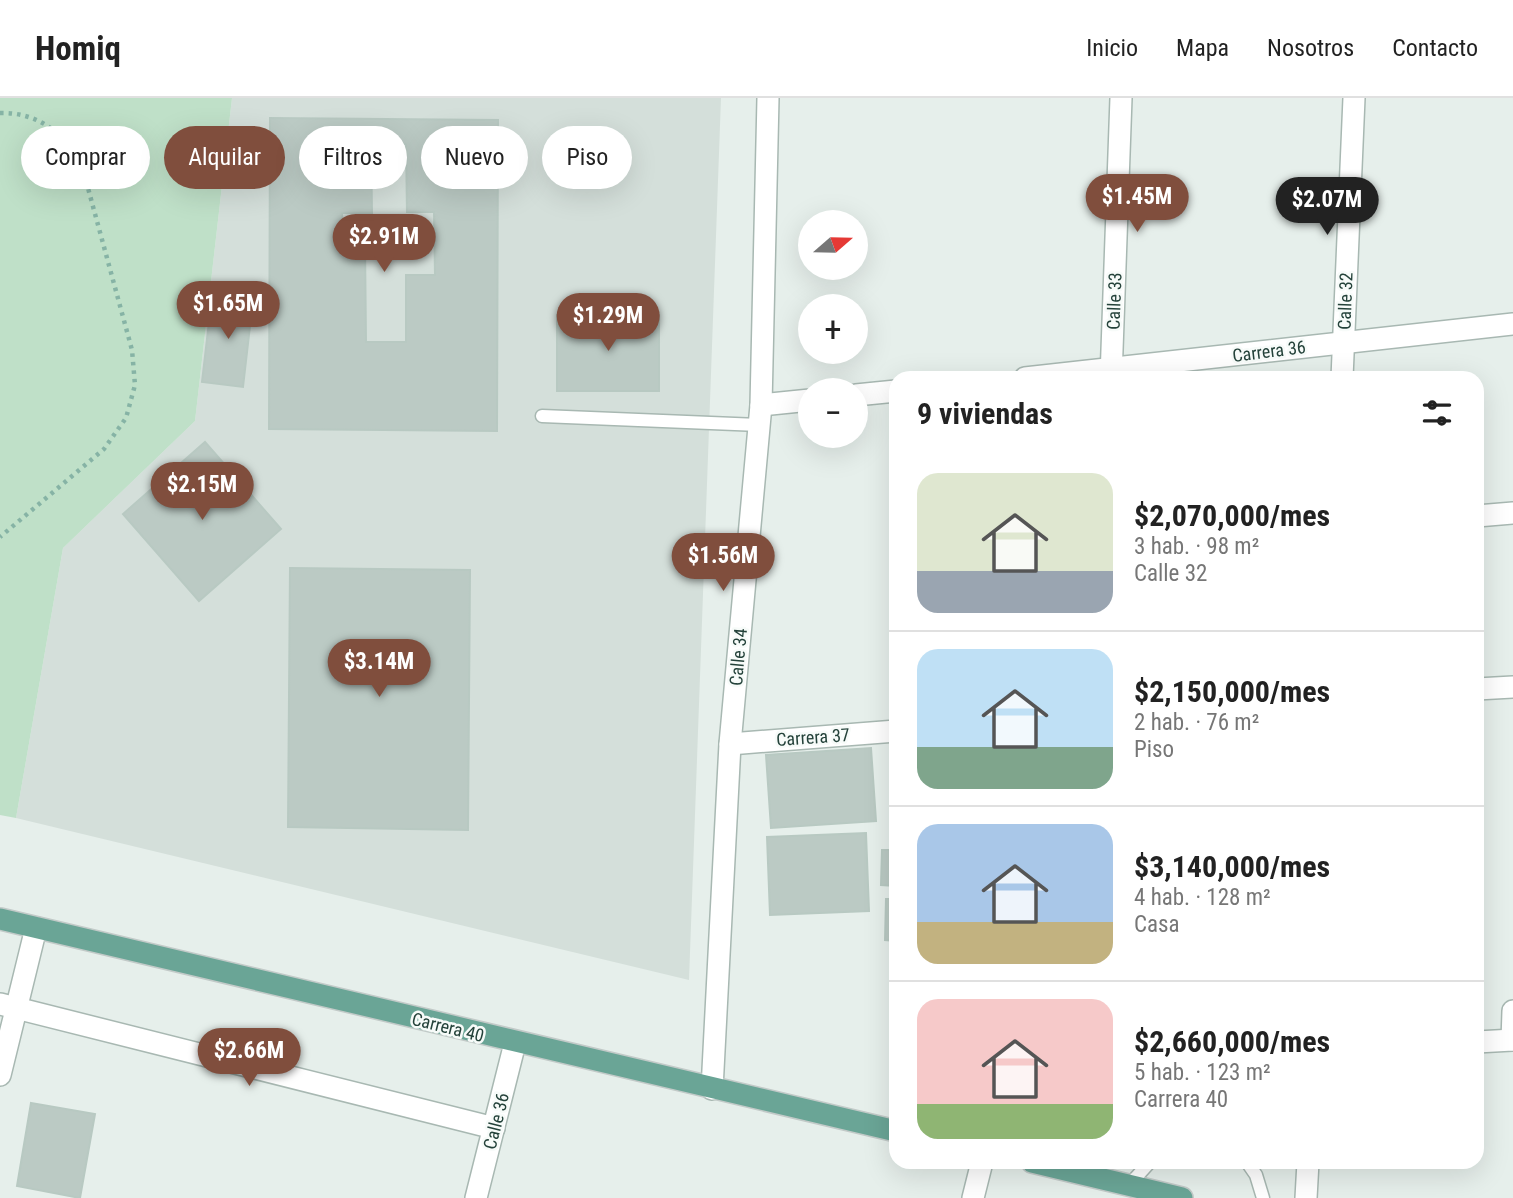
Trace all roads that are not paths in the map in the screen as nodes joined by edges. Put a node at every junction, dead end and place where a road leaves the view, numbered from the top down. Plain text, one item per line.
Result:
1 (768, 98) edge
2 (1121, 98) edge
3 (1354, 98) edge
4 (1513, 324) edge
5 (1343, 342) junction
6 (1112, 371) edge
7 (1134, 371) edge
8 (1342, 371) edge
9 (889, 392) edge
10 (868, 394) edge
11 (798, 404) edge
12 (760, 415) junction
13 (542, 416) dead end
14 (1513, 513) edge
15 (1484, 515) edge
16 (1513, 687) edge
17 (1484, 689) edge
18 (889, 732) edge
19 (730, 744) junction
20 (0, 919) edge
21 (36, 928) junction
22 (8, 1006) edge
23 (1513, 1011) edge
24 (1512, 1040) edge
25 (1484, 1042) edge
26 (515, 1043) junction
27 (0, 1075) edge
28 (712, 1089) junction
29 (494, 1128) junction
30 (889, 1129) edge
31 (980, 1169) edge
32 (1079, 1169) edge
33 (1144, 1169) edge
34 (1252, 1169) edge
35 (1308, 1169) edge
36 (1129, 1185) junction
37 (476, 1198) edge
38 (973, 1198) edge
39 (1182, 1198) edge
40 (1263, 1198) edge
41 (1306, 1198) edge

1 - 12 street, Calle 34
2 - 6 street, Calle 33
3 - 5 street, Calle 32
4 - 5 street, Carrera 36
5 - 7 street, Carrera 36
5 - 8 street, Calle 32
9 - 10 street
11 - 12 street
12 - 13 lane
12 - 19 street, Calle 34
14 - 15 street
16 - 17 street
18 - 19 street, Carrera 37
19 - 28 street, Calle 34
20 - 21 main road, Carrera 40
21 - 22 street
21 - 26 main road, Carrera 40
22 - 27 street
22 - 29 street
23 - 24 street
24 - 25 street
26 - 28 main road, Carrera 40
26 - 29 street, Calle 36
28 - 30 main road, Carrera 40
29 - 37 street, Calle 36
31 - 38 street
32 - 36 main road
33 - 36 lane
34 - 40 lane
35 - 41 street
36 - 39 main road

